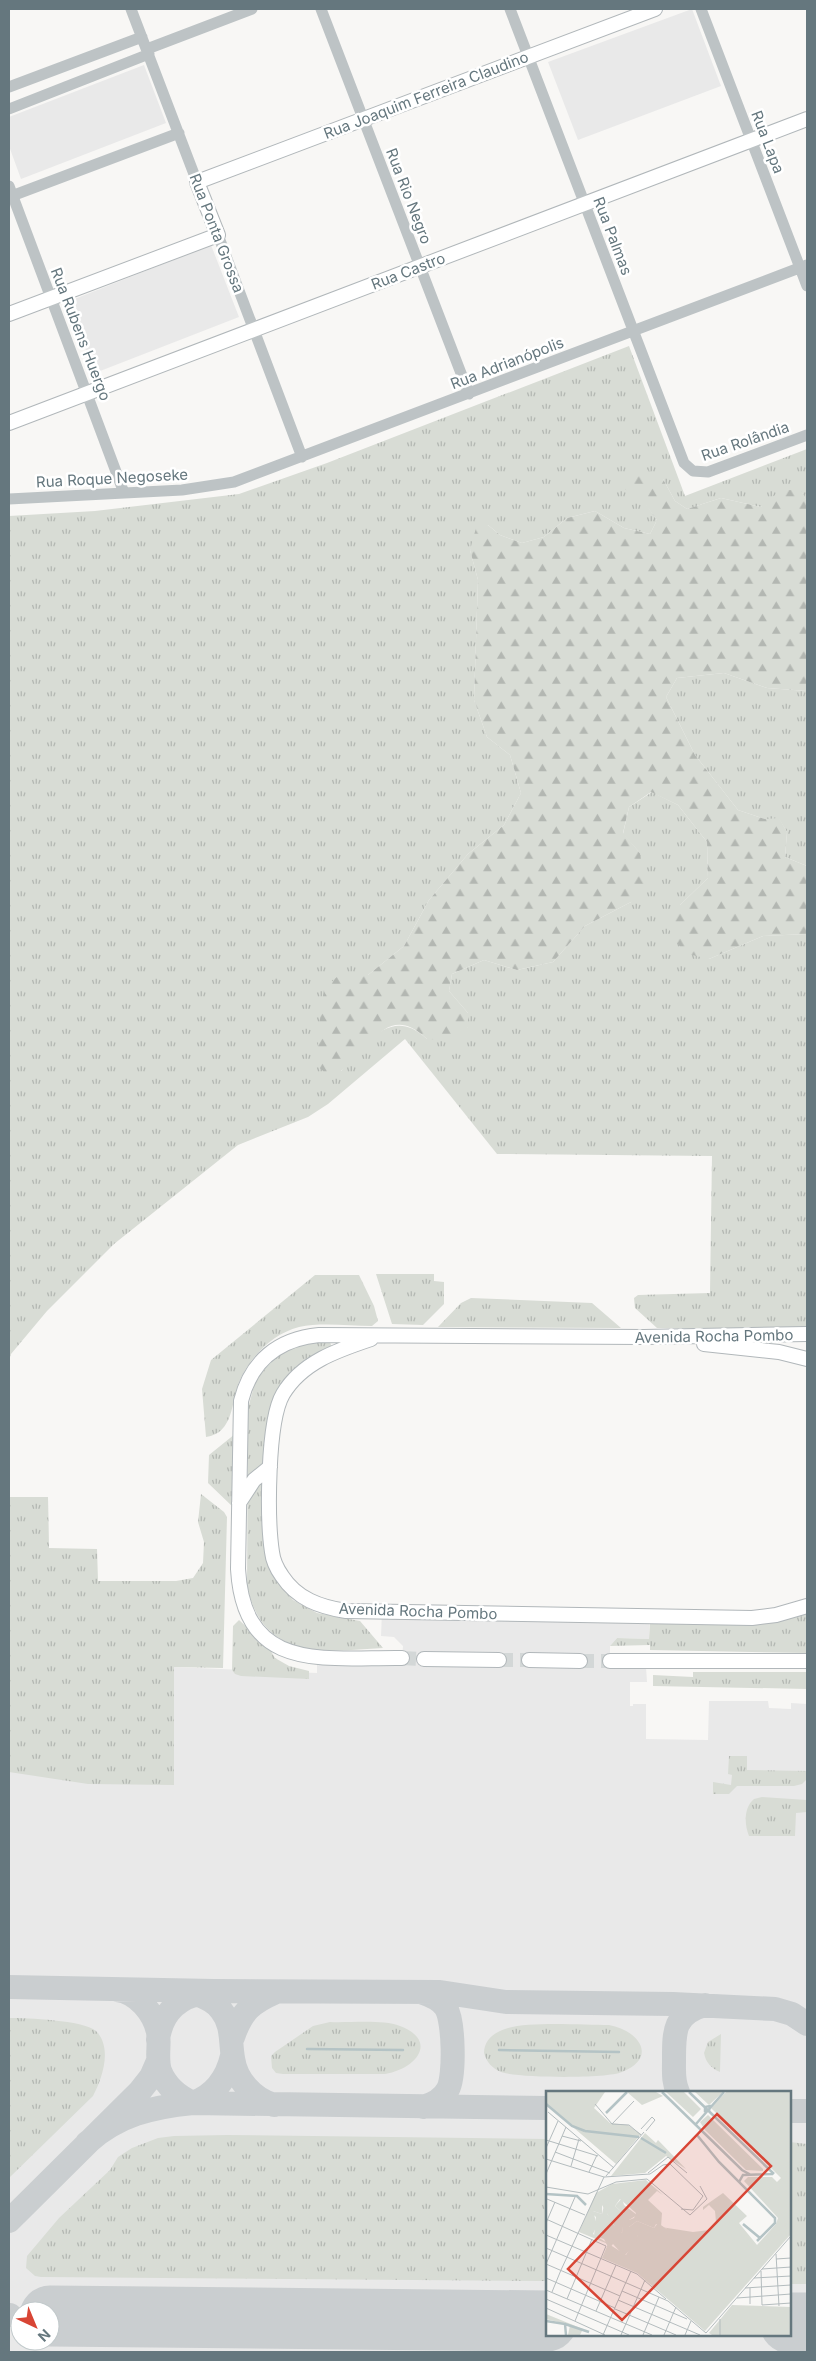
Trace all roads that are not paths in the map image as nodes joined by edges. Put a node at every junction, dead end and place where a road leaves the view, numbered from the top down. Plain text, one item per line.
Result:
1 (131, 9) edge
2 (252, 9) edge
3 (321, 9) edge
4 (510, 9) edge
5 (655, 9) edge
6 (701, 9) edge
7 (142, 37) junction
8 (148, 51) junction
9 (528, 57) junction
10 (79, 60) junction
11 (86, 78) junction
12 (9, 87) edge
13 (9, 109) edge
14 (364, 119) junction
15 (807, 119) edge
16 (179, 133) junction
17 (752, 140) junction
18 (197, 182) junction
19 (10, 193) edge
20 (584, 204) junction
21 (218, 235) junction
22 (804, 266) edge
23 (420, 267) junction
24 (807, 286) edge
25 (51, 298) junction
26 (9, 314) edge
27 (254, 330) junction
28 (633, 331) junction
29 (87, 393) junction
30 (468, 394) junction
31 (9, 423) edge
32 (807, 435) edge
33 (302, 457) junction
34 (693, 471) joint
35 (216, 486) joint
36 (124, 493) junction
37 (9, 499) edge
38 (807, 1334) edge
39 (381, 1335) junction
40 (644, 1337) junction
41 (807, 1359) edge
42 (270, 1467) junction
43 (239, 1502) junction
44 (807, 1606) edge
45 (402, 1658) tunnel mouth
46 (424, 1659) tunnel mouth
47 (499, 1660) tunnel mouth
48 (529, 1660) tunnel mouth
49 (580, 1661) tunnel mouth
50 (610, 1661) tunnel mouth
51 (807, 1662) edge

1 - 7 street, Rua Ponta Grossa
2 - 8 street
3 - 14 street, Rua Rio Negro
4 - 9 street, Rua Palmas
5 - 9 main road, Rua Joaquim Ferreira Claudino
6 - 17 street, Rua Lapa
7 - 8 street, Rua Ponta Grossa
7 - 10 street
8 - 11 street
8 - 16 street, Rua Ponta Grossa
9 - 14 main road, Rua Joaquim Ferreira Claudino
9 - 20 street, Rua Palmas
10 - 11 street
10 - 12 street
11 - 13 street
14 - 18 main road, Rua Joaquim Ferreira Claudino
14 - 23 street, Rua Rio Negro
15 - 17 main road, Rua Castro
16 - 18 street, Rua Ponta Grossa
16 - 19 street
17 - 20 main road, Rua Castro
17 - 22 street, Rua Lapa
18 - 21 main road, Rua Ponta Grossa
19 - 25 street, Rua Rubens Huergo
20 - 23 main road, Rua Castro
20 - 28 street, Rua Palmas
21 - 25 main road
21 - 27 street, Rua Ponta Grossa
22 - 24 street, Rua Lapa
22 - 28 street, Rua Adrianópolis
23 - 27 main road, Rua Castro
23 - 30 street, Rua Rio Negro
25 - 26 main road
25 - 29 street, Rua Rubens Huergo
27 - 29 main road, Rua Castro
27 - 33 street, Rua Ponta Grossa
28 - 30 street, Rua Adrianópolis
28 - 34 street, Rua Palmas
29 - 31 main road, Rua Castro
29 - 36 street, Rua Rubens Huergo
30 - 33 street, Rua Adrianópolis
32 - 34 street, Rua Rolândia
33 - 35 street, Rua Adrianópolis
35 - 36 street, Rua Roque Negoseke
36 - 37 street, Rua Roque Negoseke
38 - 40 main road, Avenida Rocha Pombo
39 - 40 main road, Avenida Rocha Pombo
39 - 42 main road, Avenida Rocha Pombo
39 - 43 main road, Avenida Rocha Pombo
40 - 41 main road
42 - 43 main road
42 - 44 main road, Avenida Rocha Pombo
43 - 45 main road, Avenida Rocha Pombo
46 - 47 main road
48 - 49 main road
50 - 51 main road

